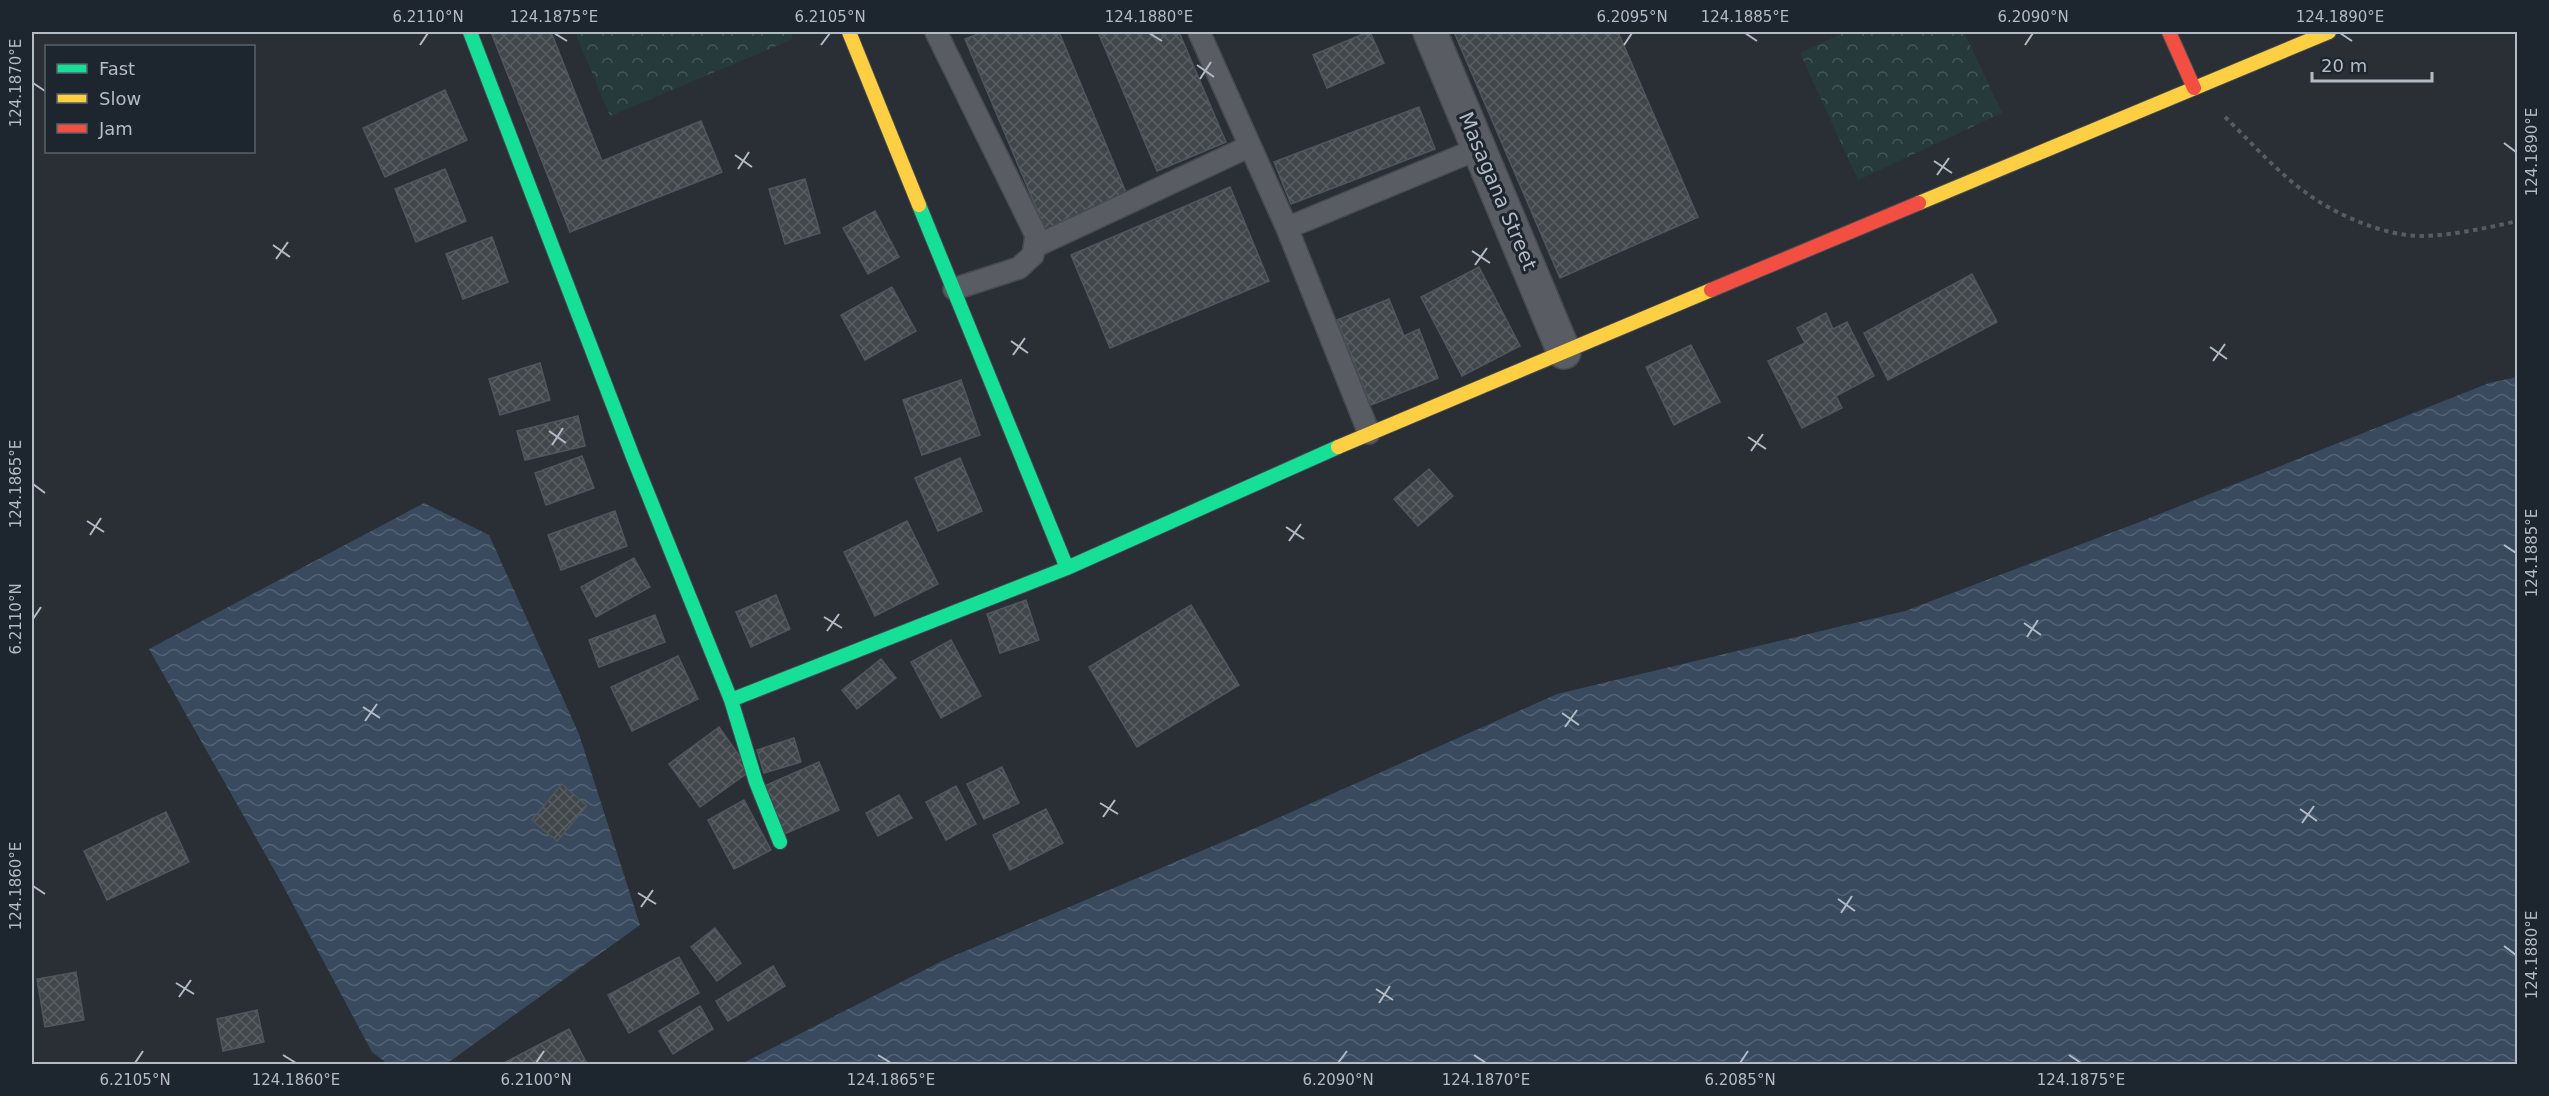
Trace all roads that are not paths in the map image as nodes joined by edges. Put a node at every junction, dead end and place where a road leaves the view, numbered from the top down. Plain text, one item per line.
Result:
1 (470, 32) edge
2 (849, 32) edge
3 (936, 32) edge
4 (1199, 32) edge
5 (1430, 32) edge
6 (2169, 32) edge
7 (2329, 32) edge
8 (2194, 88) junction
9 (1250, 146) junction
10 (1480, 148) junction
11 (1287, 228) junction
12 (1036, 246) junction
13 (954, 290) junction
14 (1564, 352) junction
15 (1369, 433) junction
16 (1067, 568) junction
17 (731, 700) junction
18 (780, 842) dead end

1 - 17 street
2 - 13 street
3 - 12 lane
4 - 9 lane
5 - 10 street, Masagana Street
6 - 8 street
7 - 8 street
8 - 14 street
9 - 11 lane
9 - 12 lane
10 - 11 lane
10 - 14 street, Masagana Street
11 - 15 lane
12 - 13 lane
13 - 16 street
14 - 15 street
15 - 16 street
16 - 17 street
17 - 18 street

